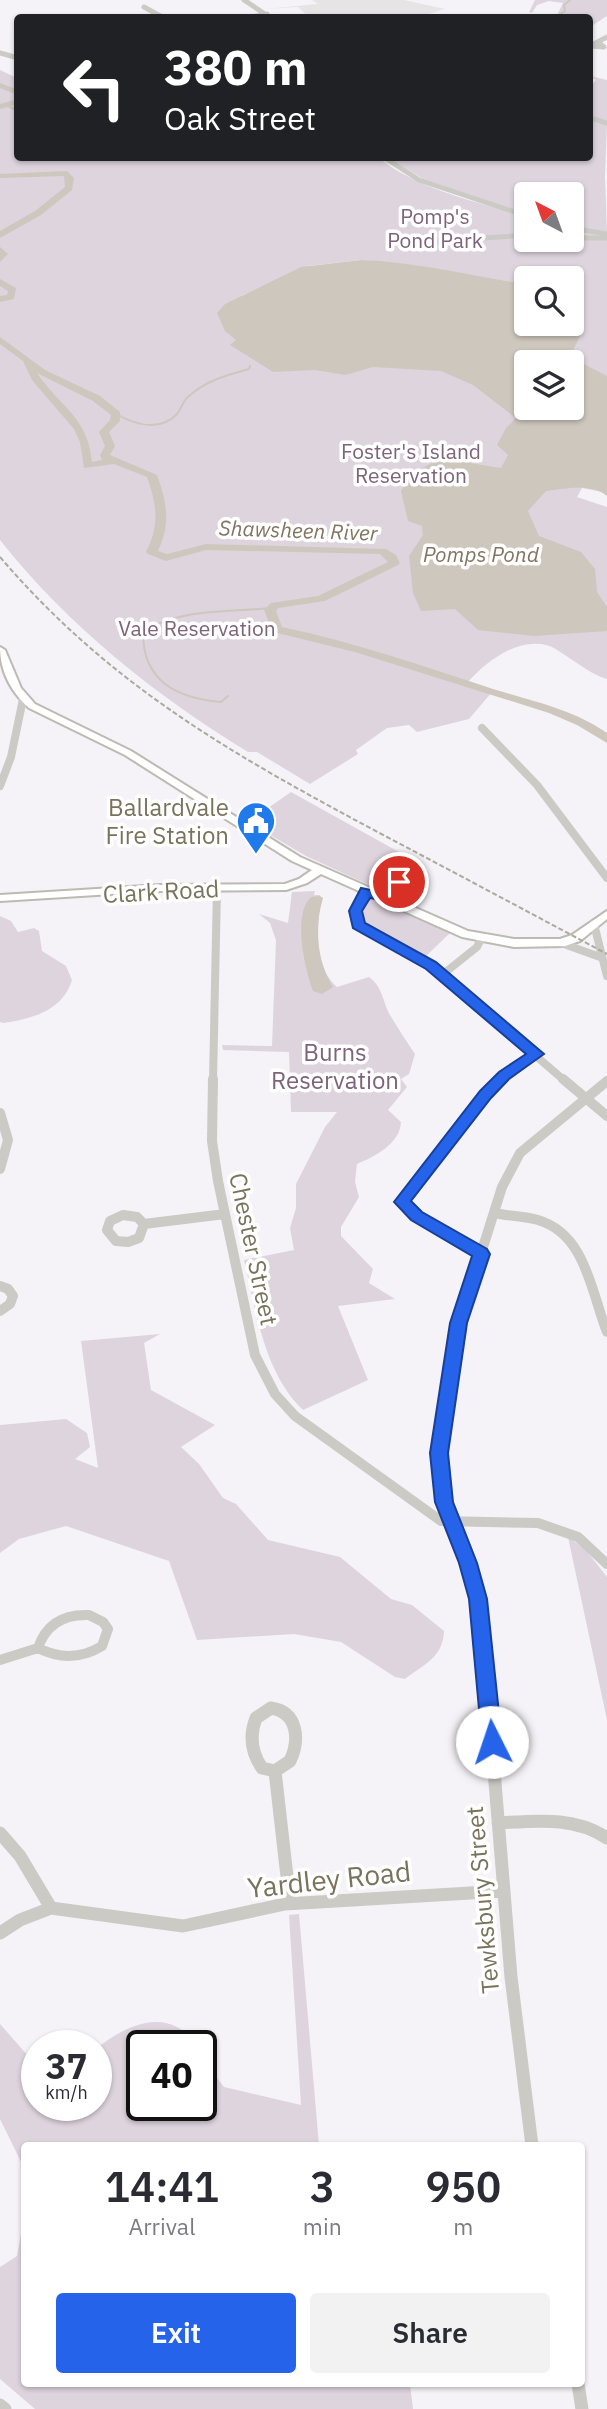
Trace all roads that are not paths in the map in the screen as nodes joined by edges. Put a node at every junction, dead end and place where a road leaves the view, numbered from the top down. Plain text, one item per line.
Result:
1 (244, 0) edge
2 (144, 7) dead end
3 (157, 14) edge
4 (266, 14) edge
5 (607, 37) edge
6 (599, 43) dead end
7 (390, 161) edge
8 (514, 212) edge
9 (584, 231) edge
10 (514, 236) edge
11 (607, 236) edge
12 (584, 239) edge
13 (438, 242) junction
14 (0, 650) edge
15 (23, 699) junction
16 (482, 728) dead end
17 (0, 785) edge
18 (417, 866) dead end
19 (319, 870) junction
20 (607, 878) edge
21 (217, 888) junction
22 (366, 891) junction
23 (0, 898) edge
24 (382, 898) junction
25 (607, 914) edge
26 (594, 924) junction
27 (481, 939) junction
28 (561, 943) junction
29 (600, 957) junction
30 (442, 975) junction
31 (607, 976) edge
32 (536, 1054) junction
33 (607, 1081) edge
34 (586, 1097) junction
35 (0, 1113) edge
36 (607, 1116) edge
37 (0, 1169) edge
38 (494, 1213) junction
39 (225, 1214) junction
40 (144, 1224) dead end
41 (481, 1254) junction
42 (0, 1286) edge
43 (0, 1311) edge
44 (607, 1332) edge
45 (452, 1522) junction
46 (607, 1564) edge
47 (38, 1648) junction
48 (0, 1660) edge
49 (275, 1771) junction
50 (498, 1823) junction
51 (0, 1833) edge
52 (607, 1838) edge
53 (504, 1891) junction
54 (290, 1903) junction
55 (51, 1908) junction
56 (0, 1933) edge
57 (532, 2142) edge
58 (578, 2387) edge
59 (0, 2405) edge
60 (5, 2409) edge
61 (582, 2409) edge

1 - 4 street
2 - 3 street
5 - 6 street
7 - 8 street
9 - 11 street
10 - 13 street
11 - 12 street
13 - 13 street
14 - 15 main road
15 - 17 street
15 - 19 main road
16 - 20 street
18 - 24 street
19 - 21 main road, Clark Road
19 - 22 main road
21 - 23 main road, Clark Road
21 - 39 street, Chester Street
22 - 24 main road
22 - 30 street
24 - 27 main road
25 - 26 main road
26 - 28 main road
26 - 29 street
27 - 28 main road
27 - 30 street
28 - 29 street
29 - 31 street
30 - 32 street
32 - 34 street
32 - 41 street
33 - 34 street, Tewksbury Street
34 - 36 street
34 - 38 street, Tewksbury Street
35 - 37 street
38 - 41 street, Tewksbury Street
38 - 44 street
39 - 40 street
39 - 45 street, Chester Street
41 - 45 street, Tewksbury Street
42 - 43 street
45 - 46 street
45 - 50 street, Tewksbury Street
47 - 47 street
47 - 48 street
49 - 49 street
49 - 54 street
50 - 52 street
50 - 53 street, Tewksbury Street
51 - 55 street
53 - 54 street, Yardley Road
53 - 57 street, Tewksbury Street
54 - 55 street, Yardley Road
55 - 56 street, Yardley Road
58 - 61 street
59 - 60 street

